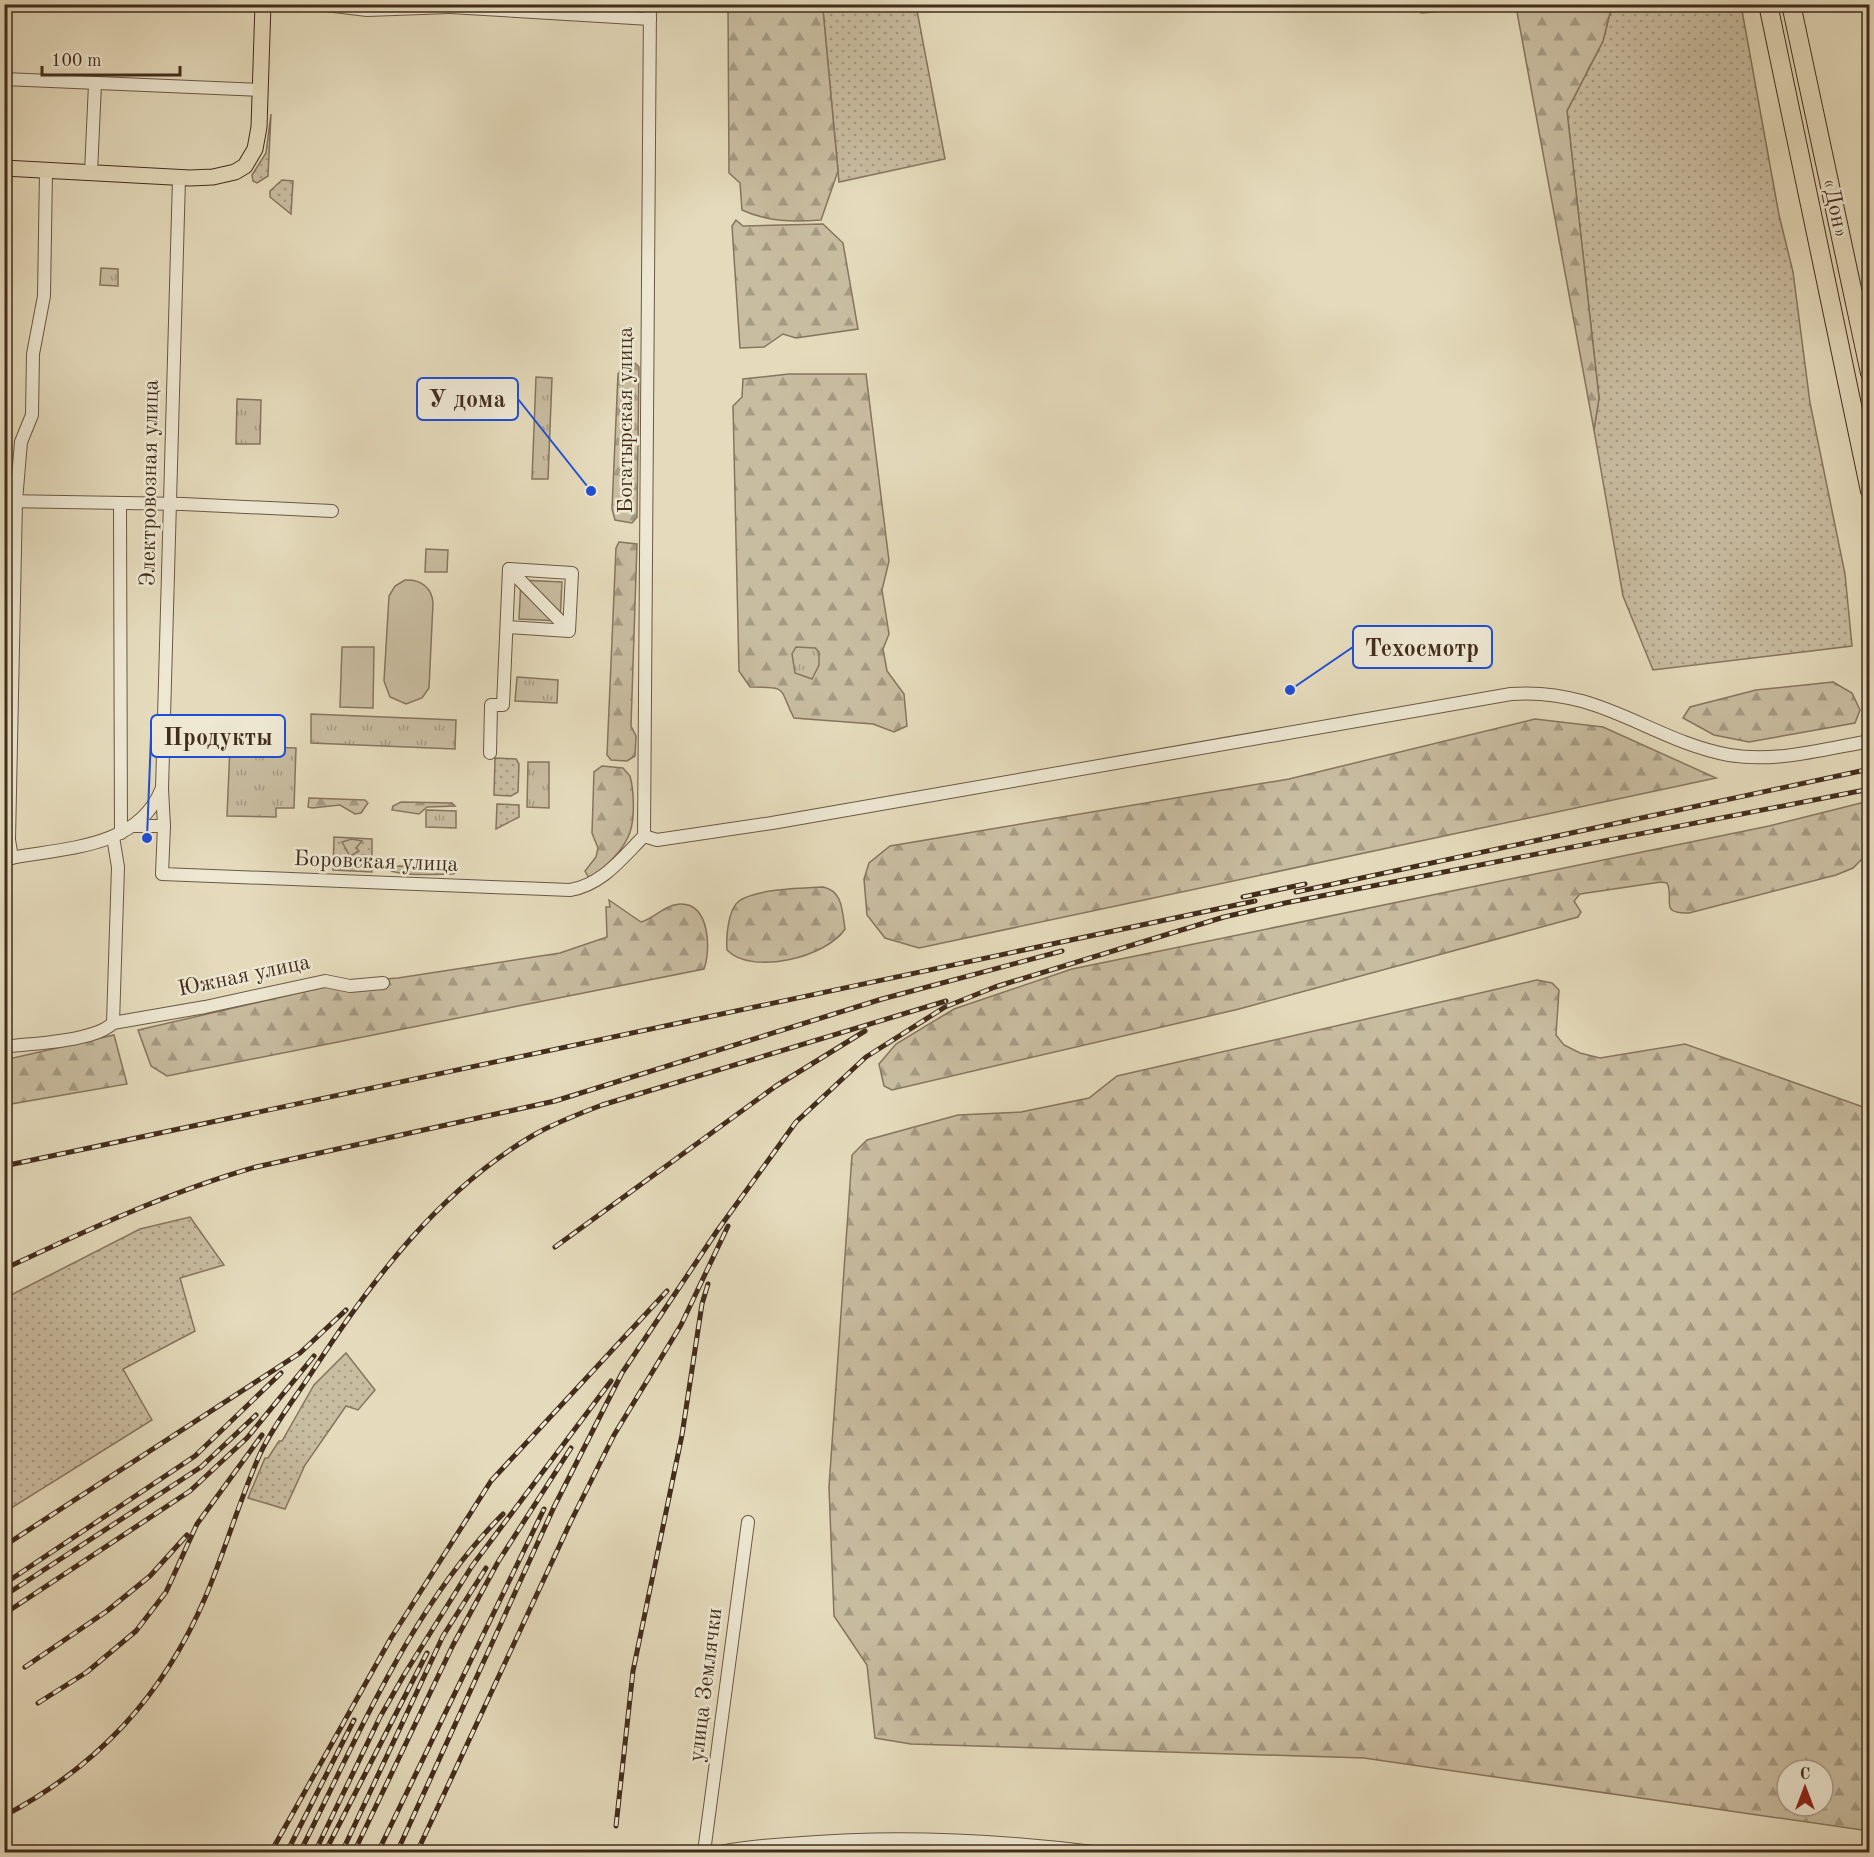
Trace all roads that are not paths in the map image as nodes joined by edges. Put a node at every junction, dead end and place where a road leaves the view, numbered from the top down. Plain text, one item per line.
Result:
1 (263, 4) edge
2 (318, 4) edge
3 (650, 4) edge
4 (1768, 4) edge
5 (1791, 4) edge
6 (1799, 4) edge
7 (452, 6) edge
8 (650, 19) junction
9 (1803, 62) junction
10 (4, 79) edge
11 (95, 84) junction
12 (261, 90) junction
13 (4, 168) edge
14 (46, 171) junction
15 (91, 172) junction
16 (179, 178) junction
17 (1869, 373) edge
18 (1869, 492) edge
19 (10, 501) edge
20 (120, 503) junction
21 (172, 504) junction
22 (332, 511) dead end
23 (509, 569) junction
24 (507, 627) junction
25 (560, 630) junction
26 (1869, 741) edge
27 (490, 753) dead end
28 (162, 789) junction
29 (135, 826) junction
30 (164, 826) junction
31 (117, 835) junction
32 (644, 836) junction
33 (8, 858) edge
34 (383, 982) dead end
35 (113, 1023) junction
36 (4, 1047) edge
37 (748, 1522) dead end
38 (704, 1852) edge
39 (721, 1852) edge
40 (1093, 1852) edge

1 - 12 main road
2 - 7 street
3 - 8 street, Богатырская улица
4 - 18 highway, «Дон»
5 - 9 highway, «Дон»
6 - 9 street
7 - 8 street
8 - 32 street, Богатырская улица
9 - 17 highway, «Дон»
10 - 11 street
11 - 12 street
11 - 15 street
12 - 16 main road
13 - 14 main road
14 - 15 main road
14 - 19 street
15 - 16 main road
16 - 21 street, Электровозная улица
19 - 20 street
19 - 33 street
20 - 21 street
20 - 31 street
21 - 22 street
21 - 28 street, Электровозная улица
23 - 24 street
23 - 25 street
23 - 25 street
24 - 25 street
24 - 27 street
26 - 32 street
28 - 29 street
28 - 30 street, Электровозная улица
29 - 30 street
29 - 31 street
30 - 32 street, Боровская улица
31 - 33 street
31 - 35 street
34 - 35 street, Южная улица
35 - 36 street, Южная улица
37 - 38 street, улица Землячки
39 - 40 street

